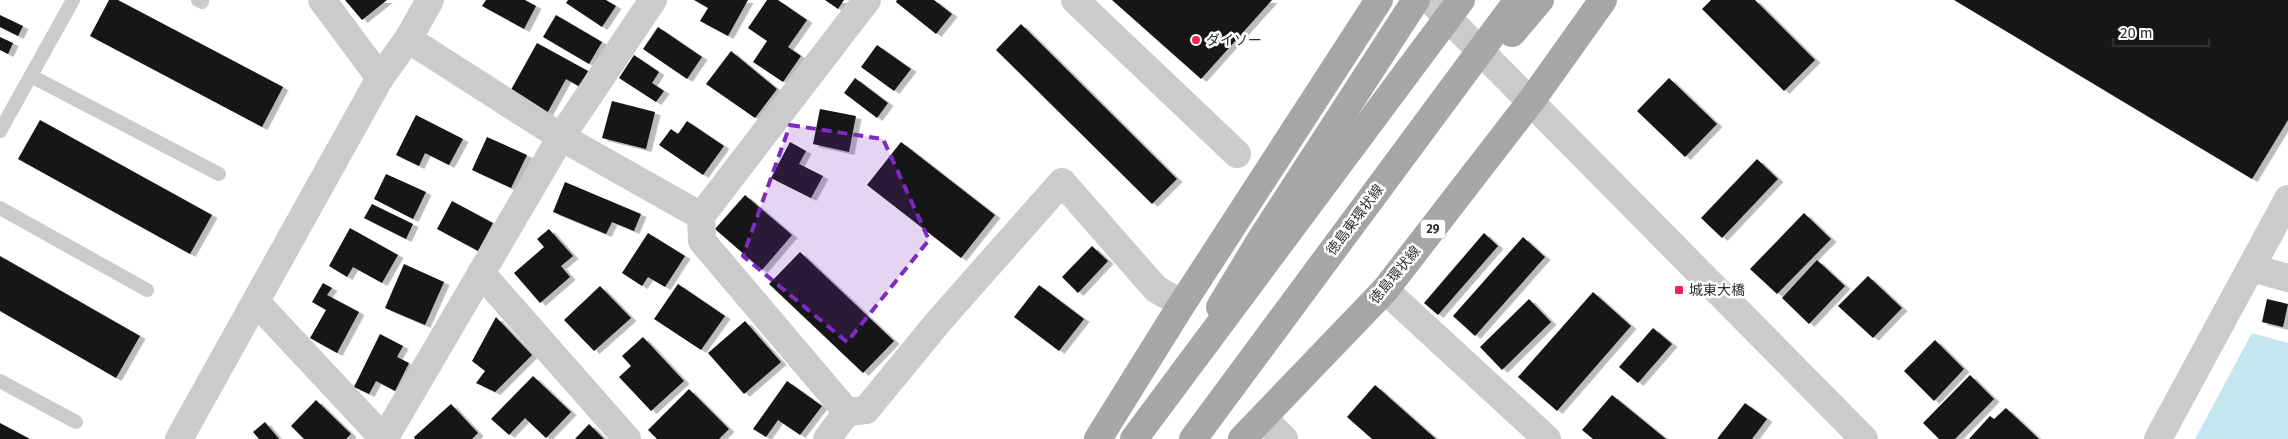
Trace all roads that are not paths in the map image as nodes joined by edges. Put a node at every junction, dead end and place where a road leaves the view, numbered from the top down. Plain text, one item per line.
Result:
1 (74, 0) edge
2 (322, 0) edge
3 (430, 0) edge
4 (654, 0) edge
5 (867, 0) edge
6 (1075, 0) edge
7 (1379, 0) edge
8 (1416, 0) edge
9 (1430, 0) edge
10 (1461, 0) edge
11 (1518, 0) edge
12 (1540, 0) edge
13 (1603, 0) edge
14 (408, 39) junction
15 (31, 76) junction
16 (380, 78) junction
17 (1531, 101) junction
18 (0, 131) edge
19 (561, 137) junction
20 (1237, 154) dead end
21 (219, 174) dead end
22 (2288, 199) edge
23 (1367, 204) junction
24 (0, 208) edge
25 (701, 216) junction
26 (2252, 268) junction
27 (481, 273) junction
28 (2288, 278) edge
29 (147, 290) dead end
30 (1385, 290) junction
31 (256, 302) junction
32 (1182, 304) junction
33 (0, 381) edge
34 (1167, 393) junction
35 (847, 412) junction
36 (1263, 418) junction
37 (76, 422) dead end
38 (179, 439) edge
39 (384, 439) edge
40 (627, 439) edge
41 (827, 439) edge
42 (1098, 439) edge
43 (1134, 439) edge
44 (1193, 439) edge
45 (1242, 439) edge
46 (1284, 439) edge
47 (1547, 439) edge
48 (1864, 439) edge
49 (2158, 439) edge

1 - 15 lane
2 - 16 street
3 - 14 street
4 - 19 street
5 - 25 street
6 - 20 street
7 - 32 main road
8 - 34 main road, bridge
9 - 17 street
10 - 34 main road, bridge
11 - 23 main road, 徳島東環状線, bridge
12 - 23 main road, bridge
13 - 17 main road, 徳島環状線 / 29
14 - 16 street
14 - 19 street
15 - 18 lane
15 - 21 lane
16 - 31 street
17 - 30 main road, 徳島環状線 / 29
17 - 48 street
19 - 25 street
19 - 27 street
22 - 26 street
23 - 44 main road, 徳島東環状線, bridge
24 - 29 lane
25 - 35 street
26 - 28 street
26 - 49 street
27 - 39 street
27 - 40 street
30 - 36 main road, 徳島環状線 / 29
30 - 47 street
31 - 38 street
31 - 39 street
32 - 35 street
32 - 42 main road
33 - 37 lane
34 - 43 main road, bridge
35 - 41 street
36 - 45 main road, 徳島環状線 / 29
36 - 46 street

